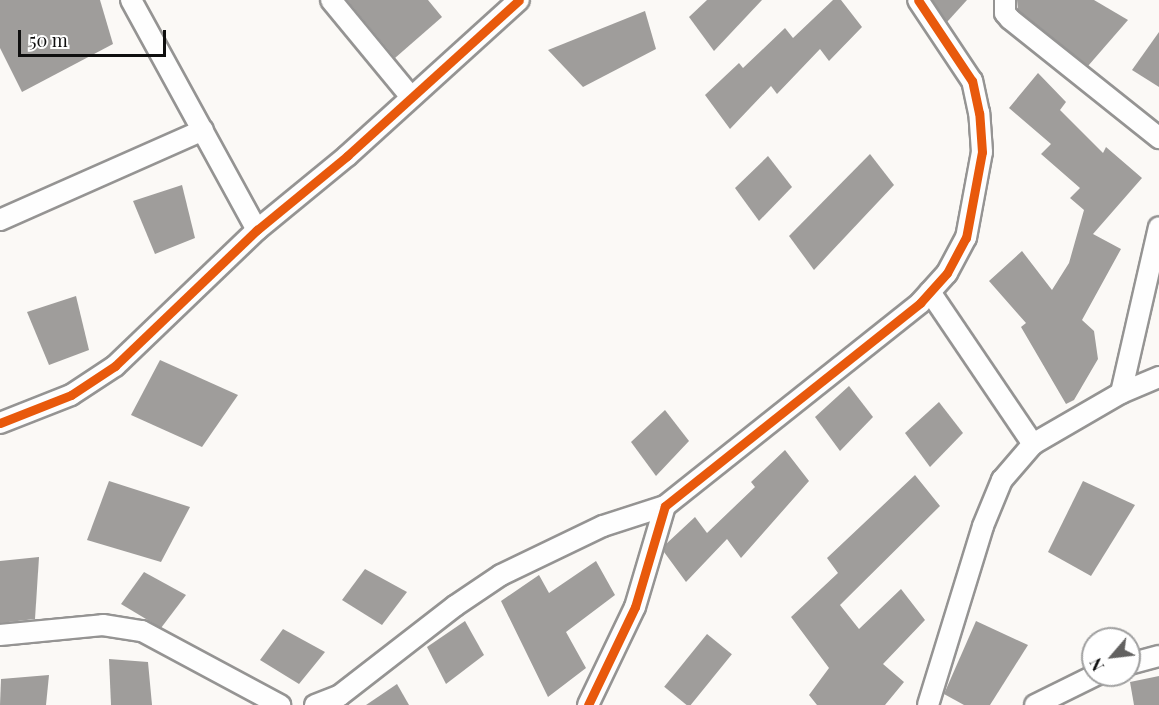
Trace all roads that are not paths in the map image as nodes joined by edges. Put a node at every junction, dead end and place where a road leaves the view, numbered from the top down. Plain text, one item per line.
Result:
1 (131, 0) edge
2 (331, 0) edge
3 (519, 0) edge
4 (918, 0) edge
5 (1005, 0) edge
6 (411, 97) junction
7 (203, 130) junction
8 (1159, 138) edge
9 (0, 220) edge
10 (1159, 227) edge
11 (257, 230) junction
12 (930, 292) junction
13 (1159, 377) edge
14 (1121, 393) junction
15 (0, 423) edge
16 (1034, 444) junction
17 (664, 506) junction
18 (0, 635) edge
19 (1159, 656) edge
20 (1141, 661) edge
21 (1081, 682) edge
22 (280, 705) edge
23 (315, 705) edge
24 (588, 705) edge
25 (928, 705) edge
26 (1035, 705) edge

1 - 7 street
2 - 6 street
3 - 6 street
4 - 12 street
5 - 8 street
6 - 11 street
7 - 9 street
7 - 11 street
10 - 14 street
11 - 15 street
12 - 16 street
12 - 17 street
13 - 14 street
14 - 16 street
16 - 25 street
17 - 23 street
17 - 24 street
18 - 22 street
19 - 20 street
21 - 26 street

